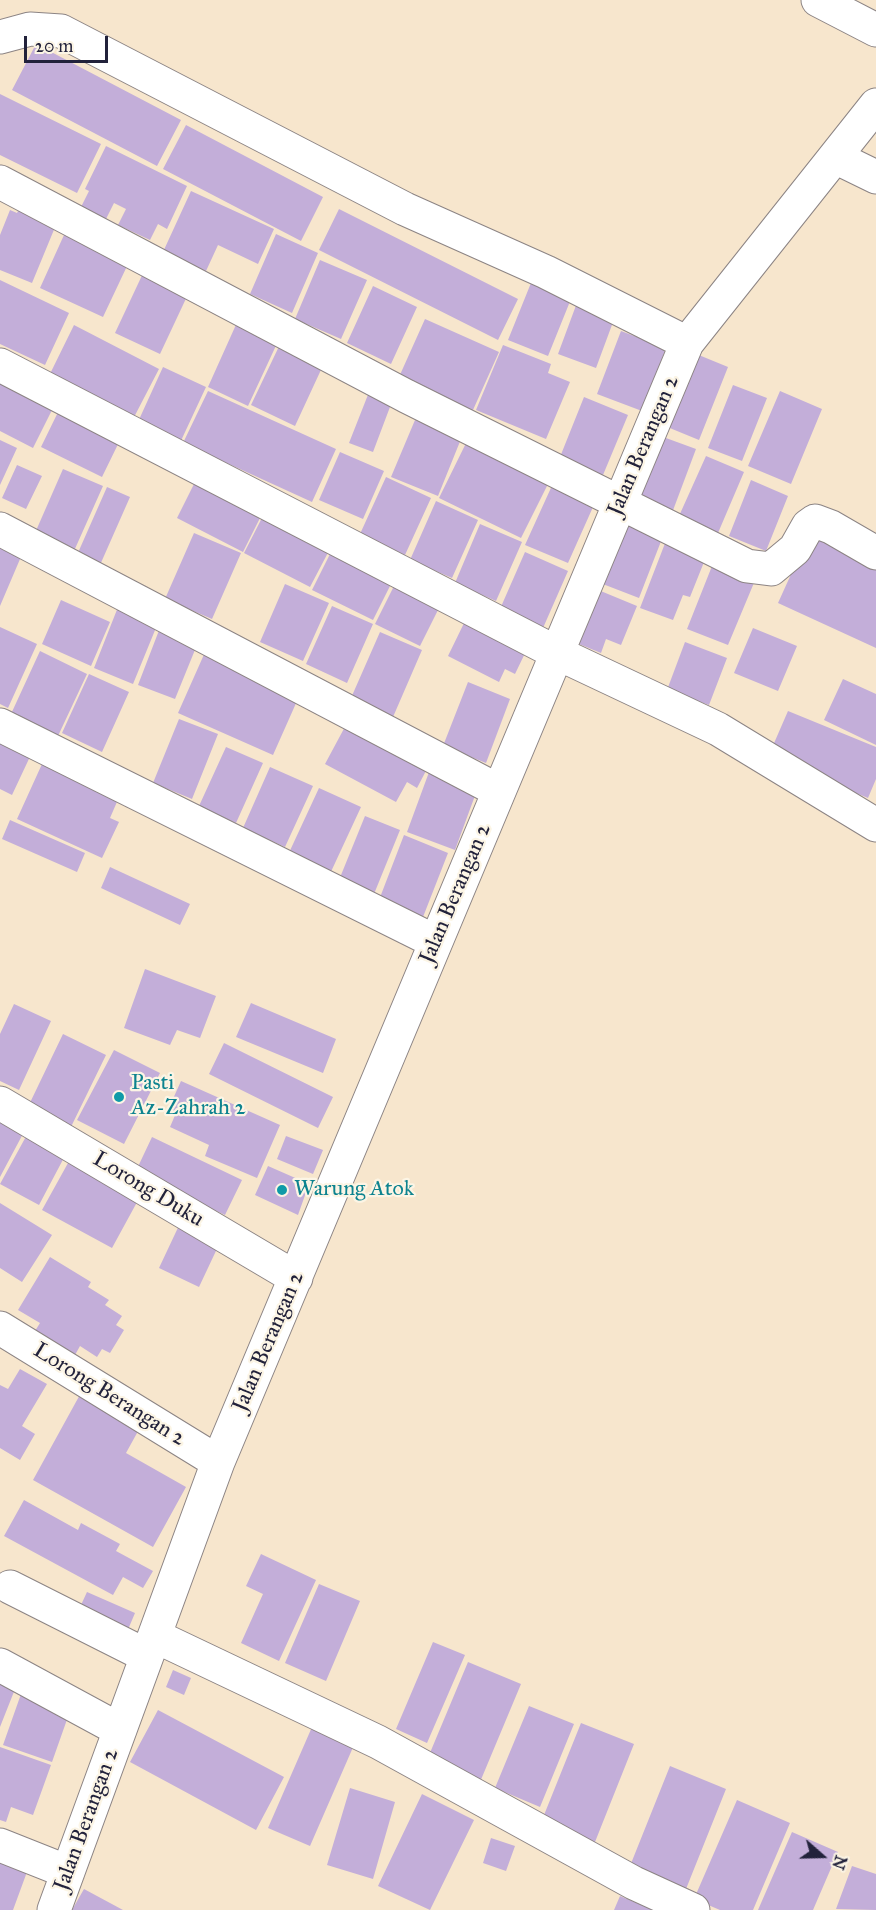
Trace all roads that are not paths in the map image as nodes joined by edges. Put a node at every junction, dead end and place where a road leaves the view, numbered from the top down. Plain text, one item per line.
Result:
1 (818, 0) edge
2 (876, 30) edge
3 (0, 37) edge
4 (876, 105) edge
5 (835, 157) junction
6 (876, 177) edge
7 (0, 182) edge
8 (687, 343) junction
9 (0, 365) edge
10 (620, 501) junction
11 (0, 529) edge
12 (876, 554) edge
13 (557, 652) junction
14 (0, 725) edge
15 (499, 791) junction
16 (876, 825) edge
17 (436, 942) junction
18 (0, 1103) edge
19 (296, 1278) junction
20 (0, 1328) edge
21 (218, 1462) junction
22 (10, 1587) dead end
23 (151, 1646) junction
24 (0, 1665) edge
25 (120, 1730) junction
26 (0, 1845) edge
27 (68, 1872) junction
28 (54, 1910) edge
29 (693, 1910) edge

1 - 2 street
3 - 8 street
4 - 5 street, Jalan Berangan 2
5 - 6 street
5 - 8 street, Jalan Berangan 2
7 - 10 street
8 - 10 street, Jalan Berangan 2
9 - 13 street
10 - 12 street
10 - 13 street, Jalan Berangan 2
11 - 15 street
13 - 15 street, Jalan Berangan 2
13 - 16 street
14 - 17 street
15 - 17 street, Jalan Berangan 2
17 - 19 street, Jalan Berangan 2
18 - 19 street, Lorong Duku
19 - 21 street, Jalan Berangan 2
20 - 21 street, Lorong Berangan 2
21 - 23 street, Jalan Berangan 2
22 - 23 street
23 - 25 street, Jalan Berangan 2
23 - 29 street
24 - 25 street, Jalan Berangan 2
25 - 27 street, Jalan Berangan 2
26 - 27 street
27 - 28 street, Jalan Berangan 2

